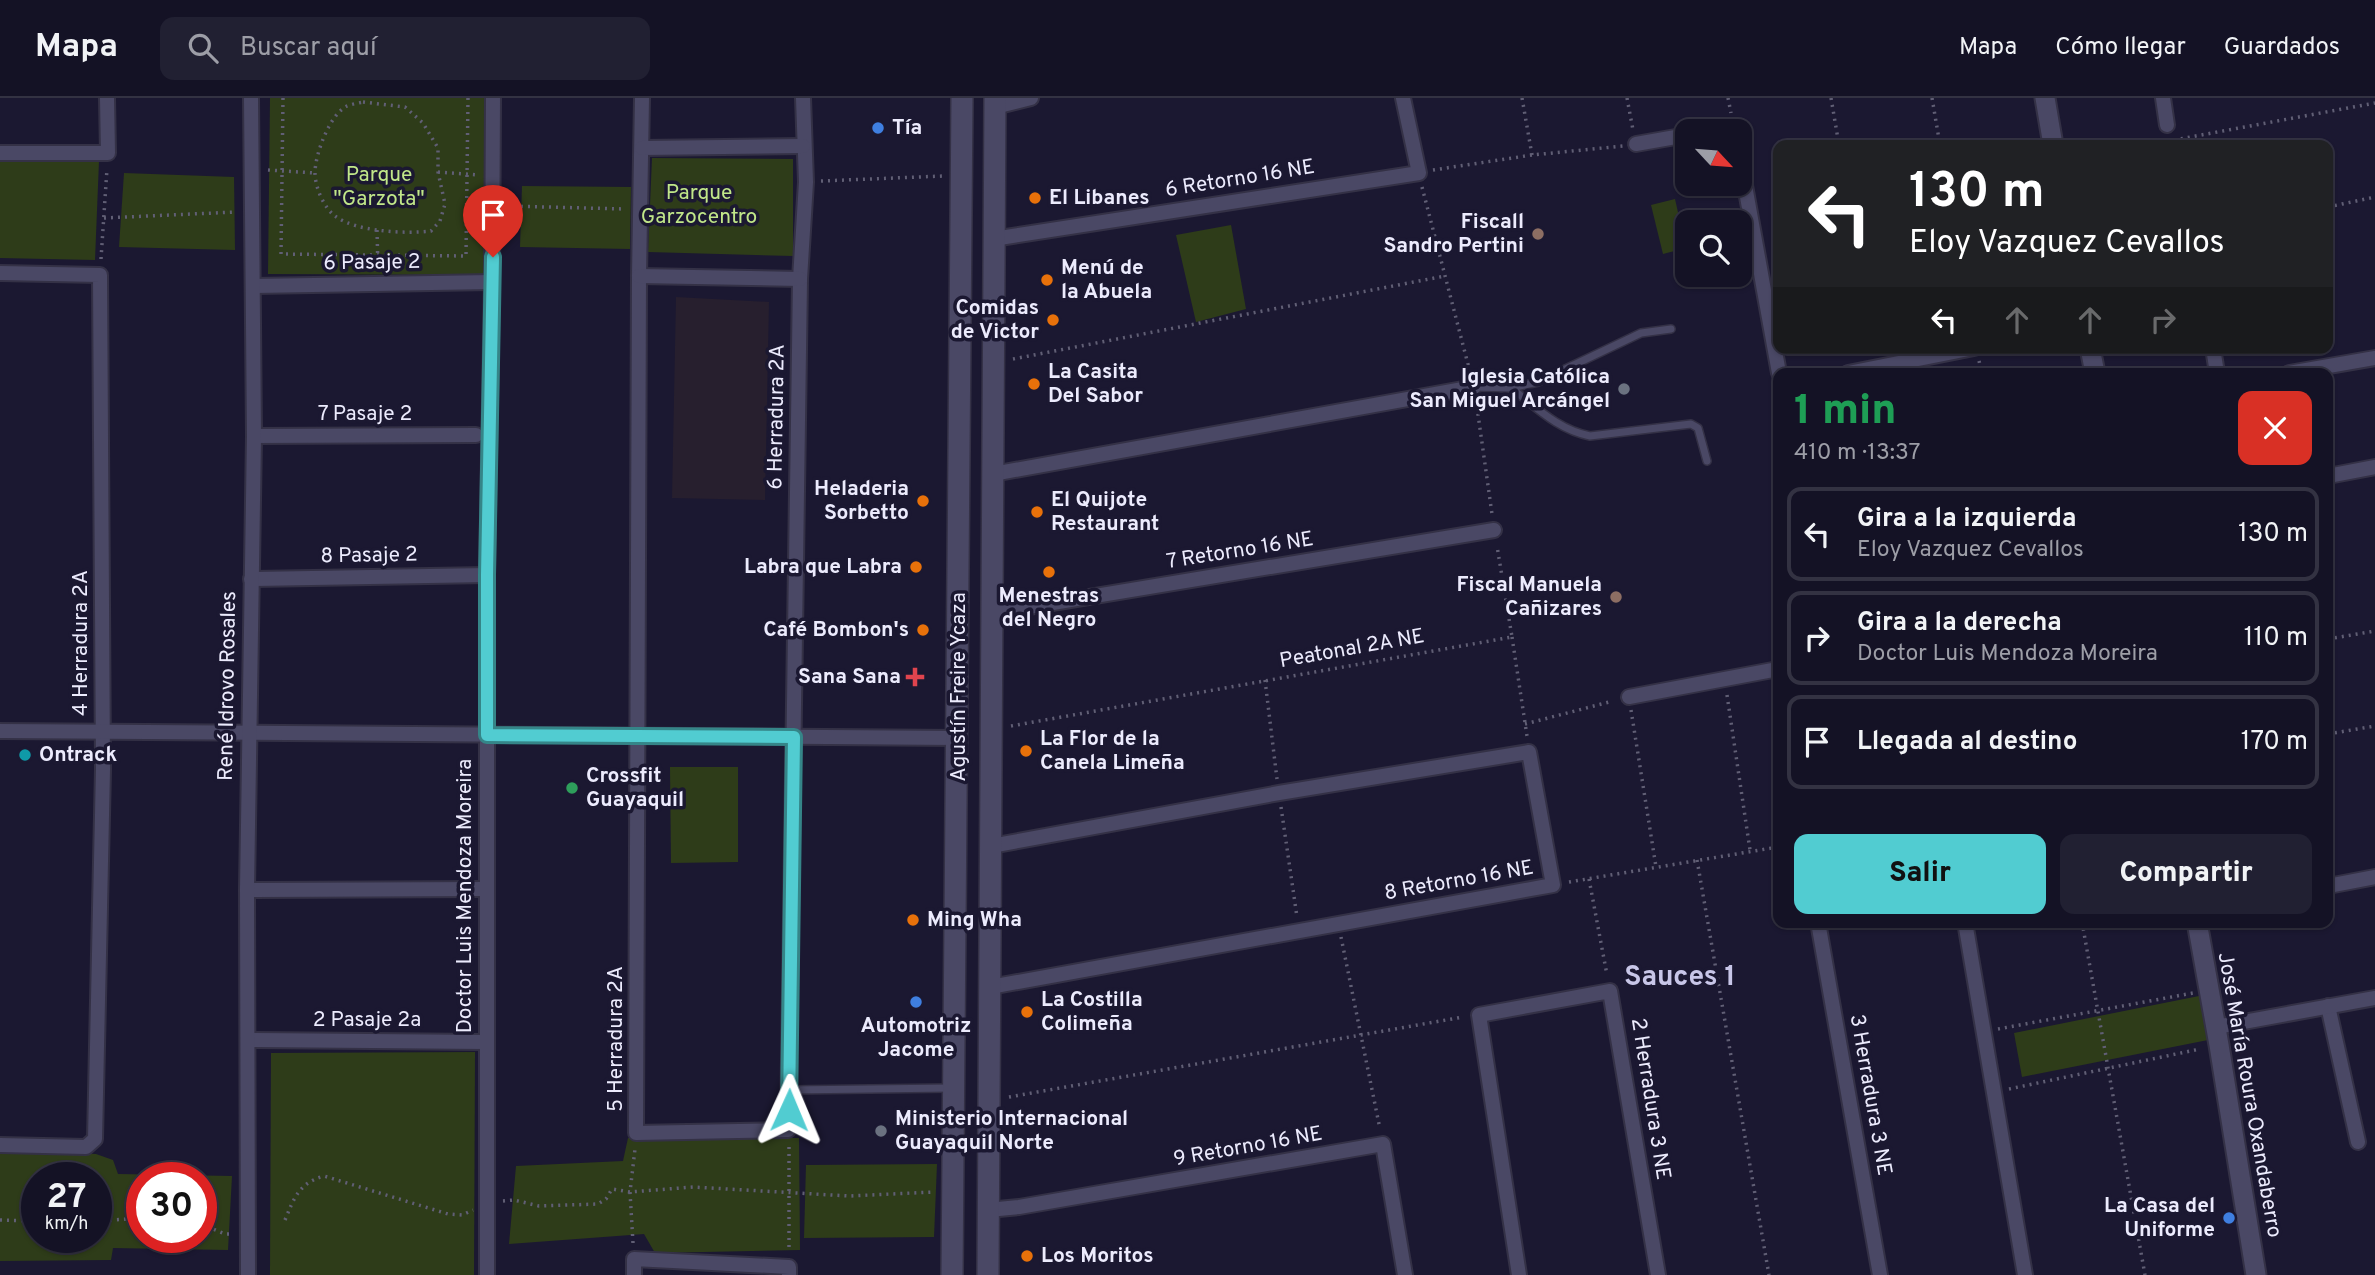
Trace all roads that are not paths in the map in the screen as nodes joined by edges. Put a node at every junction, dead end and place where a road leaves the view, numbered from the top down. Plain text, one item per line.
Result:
1 (107, 98) edge
2 (251, 98) edge
3 (492, 98) edge
4 (642, 98) edge
5 (803, 98) edge
6 (962, 98) edge
7 (1031, 98) edge
8 (1403, 98) edge
9 (2045, 98) edge
10 (2162, 98) edge
11 (995, 103) edge
12 (2167, 125) dead end
13 (1675, 137) edge
14 (2052, 140) edge
15 (1636, 144) road end
16 (803, 146) junction
17 (642, 148) junction
18 (0, 153) edge
19 (1747, 196) edge
20 (993, 239) junction
21 (0, 273) edge
22 (639, 276) junction
23 (800, 279) junction
24 (492, 282) junction
25 (253, 286) junction
26 (1671, 329) dead end
27 (1773, 331) edge
28 (1945, 354) edge
29 (2375, 358) edge
30 (1873, 368) edge
31 (2318, 368) edge
32 (1474, 387) joint
33 (1511, 388) junction
34 (476, 435) dead end
35 (254, 436) junction
36 (1707, 461) dead end
37 (2375, 467) edge
38 (993, 474) junction
39 (2333, 475) edge
40 (1494, 530) road end
41 (487, 575) junction
42 (251, 579) junction
43 (992, 613) junction
44 (1773, 669) edge
45 (1629, 697) road end
46 (0, 731) edge
47 (103, 731) junction
48 (248, 733) junction
49 (487, 735) junction
50 (638, 737) junction
51 (794, 737) junction
52 (958, 738) junction
53 (990, 846) junction
54 (2375, 877) edge
55 (2333, 885) edge
56 (486, 889) junction
57 (247, 890) junction
58 (1819, 928) edge
59 (1966, 928) edge
60 (2198, 928) edge
61 (990, 986) junction
62 (2375, 998) edge
63 (2328, 1006) junction
64 (2218, 1036) junction
65 (248, 1040) junction
66 (485, 1042) junction
67 (955, 1088) junction
68 (789, 1090) junction
69 (2358, 1142) dead end
70 (0, 1145) edge
71 (988, 1210) junction
72 (789, 1271) edge
73 (248, 1275) edge
74 (487, 1275) edge
75 (634, 1275) edge
76 (952, 1275) edge
77 (988, 1275) edge
78 (1405, 1275) edge
79 (1519, 1275) edge
80 (1658, 1275) edge
81 (1880, 1275) edge
82 (2025, 1275) edge
83 (2256, 1275) edge

1 - 18 street
2 - 25 street, René Idrovo Rosales
3 - 24 street, Doctor Luis Mendoza Moreira
4 - 17 street
5 - 16 street, 6 Herradura 2A
6 - 52 main road, Agustín Freire Ycaza
7 - 11 street
8 - 20 street, 6 Retorno 16 NE
9 - 14 street
10 - 12 street
11 - 20 main road, Agustín Freire Ycaza
13 - 15 street
16 - 17 street
16 - 23 street, 6 Herradura 2A
17 - 22 street
19 - 27 street
20 - 38 main road, Agustín Freire Ycaza
21 - 47 street, 4 Herradura 2A
22 - 23 street
22 - 50 street
23 - 51 street, 6 Herradura 2A
24 - 25 street, 6 Pasaje 2
24 - 41 street, Doctor Luis Mendoza Moreira
25 - 35 street, René Idrovo Rosales
26 - 33 lane
28 - 30 street
29 - 31 street
32 - 33 lane
32 - 38 street
33 - 36 lane
34 - 35 street, 7 Pasaje 2
35 - 42 street, René Idrovo Rosales
37 - 39 street
38 - 43 main road, Agustín Freire Ycaza
40 - 43 street, 7 Retorno 16 NE
41 - 42 street, 8 Pasaje 2
41 - 49 street, Doctor Luis Mendoza Moreira
42 - 48 street, René Idrovo Rosales
43 - 53 main road, Agustín Freire Ycaza
44 - 45 street
46 - 47 street
47 - 48 street
47 - 70 street, 4 Herradura 2A
48 - 49 street
48 - 57 street, René Idrovo Rosales
49 - 50 street
49 - 56 street, Doctor Luis Mendoza Moreira
50 - 51 street
50 - 68 street, 5 Herradura 2A
51 - 52 street
51 - 68 street
52 - 67 main road, Agustín Freire Ycaza
53 - 61 main road, Agustín Freire Ycaza
53 - 61 street, 8 Retorno 16 NE
54 - 55 street
56 - 57 street
56 - 66 street, Doctor Luis Mendoza Moreira
57 - 65 street, René Idrovo Rosales
58 - 81 street, 3 Herradura 3 NE
59 - 82 street
60 - 64 street, José María Roura Oxandaberro
61 - 71 main road, Agustín Freire Ycaza
62 - 63 street
63 - 64 street
63 - 69 street
64 - 83 street, José María Roura Oxandaberro
65 - 66 street, 2 Pasaje 2a
65 - 73 street, René Idrovo Rosales
66 - 74 street, Doctor Luis Mendoza Moreira
67 - 68 lane
67 - 76 main road, Agustín Freire Ycaza
71 - 77 main road, Agustín Freire Ycaza
71 - 78 street, 9 Retorno 16 NE
72 - 75 street
79 - 80 street, 2 Herradura 3 NE

